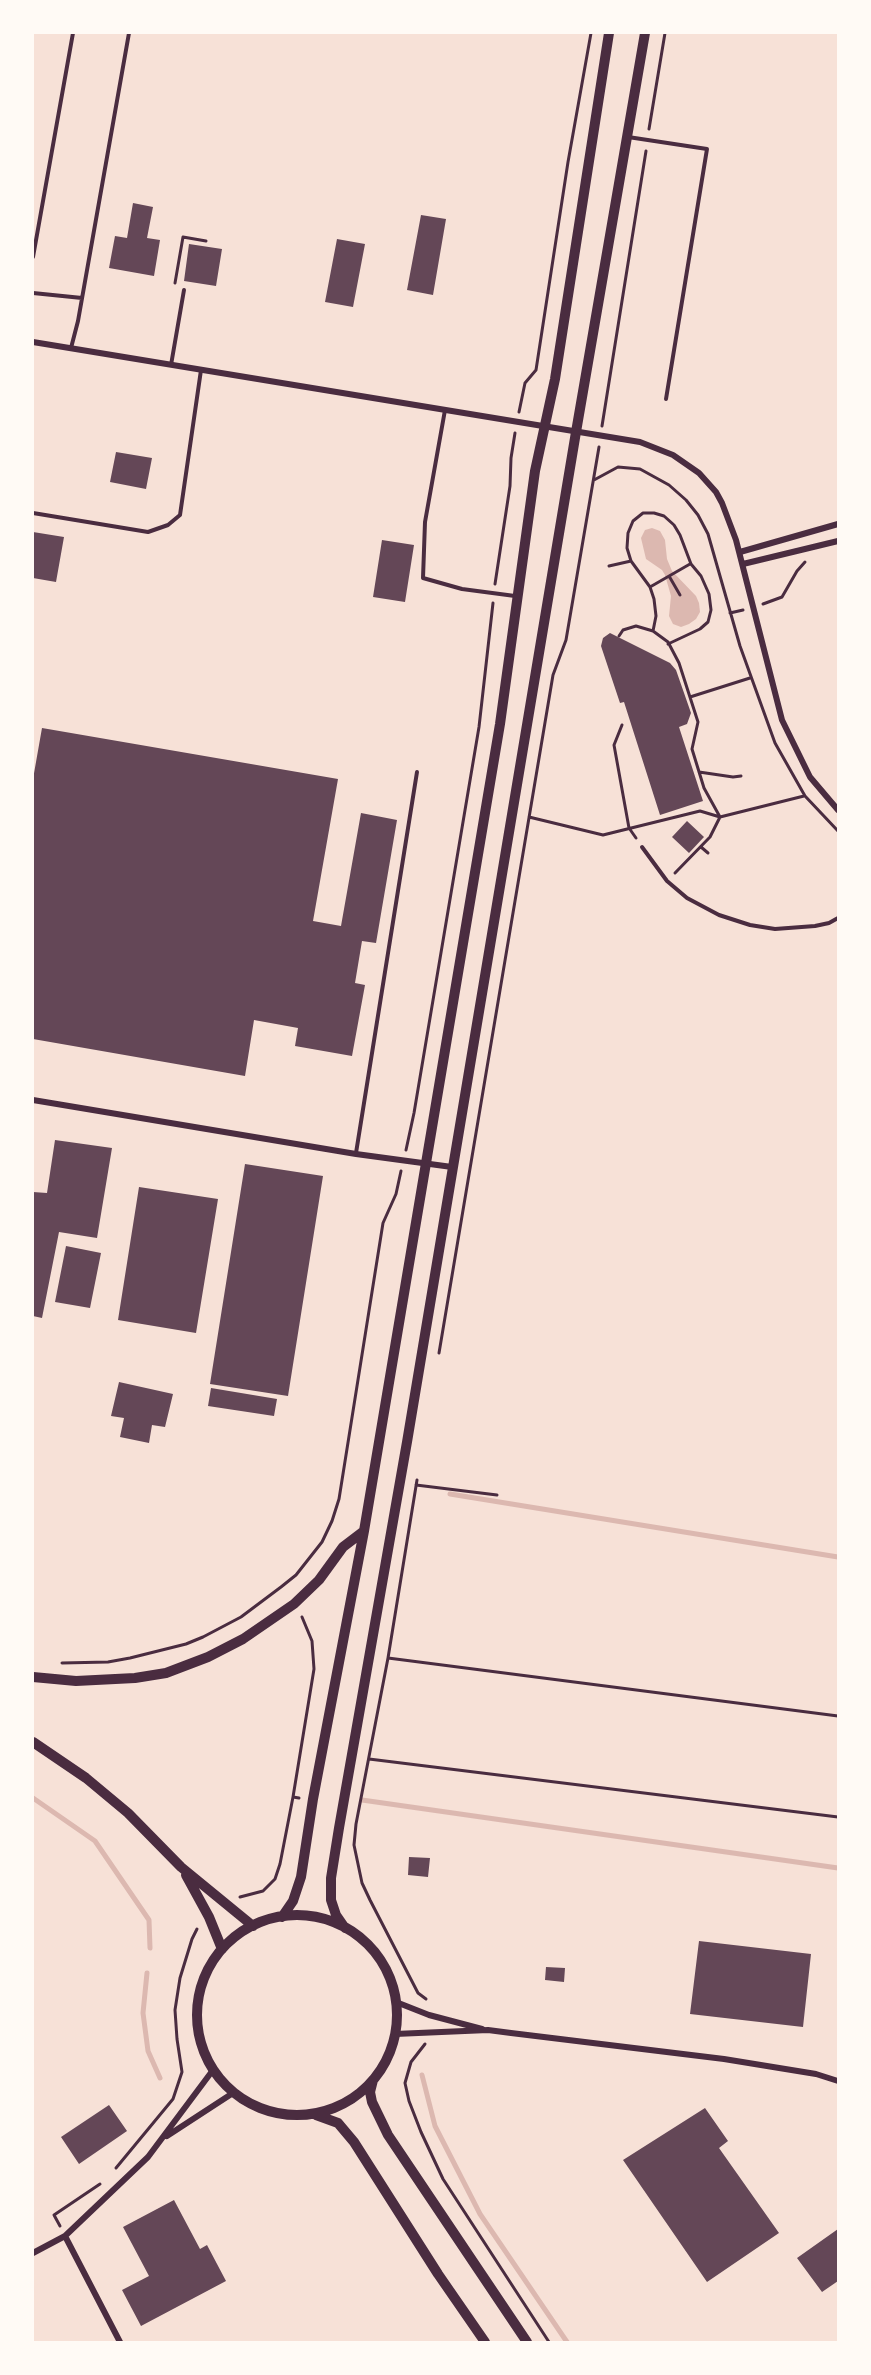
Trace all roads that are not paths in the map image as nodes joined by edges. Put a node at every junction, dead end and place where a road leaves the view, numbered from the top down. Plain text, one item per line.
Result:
1 (73, 33) edge
2 (129, 33) edge
3 (609, 33) edge
4 (645, 33) edge
5 (628, 137) junction
6 (33, 257) edge
7 (184, 290) road end
8 (33, 293) edge
9 (82, 298) junction
10 (33, 342) edge
11 (70, 348) junction
12 (171, 365) junction
13 (201, 370) junction
14 (666, 399) dead end
15 (445, 410) junction
16 (544, 427) junction
17 (576, 432) junction
18 (33, 513) edge
19 (838, 524) edge
20 (838, 541) edge
21 (740, 552) junction
22 (743, 564) junction
23 (516, 596) junction
24 (417, 771) dead end
25 (838, 810) edge
26 (642, 847) dead end
27 (838, 918) edge
28 (33, 1100) edge
29 (356, 1154) junction
30 (426, 1164) junction
31 (452, 1167) junction
32 (364, 1531) junction
33 (33, 1677) edge
34 (33, 1742) edge
35 (181, 1867) junction
36 (282, 1917) junction
37 (253, 1926) junction
38 (345, 1928) junction
39 (222, 1949) junction
40 (396, 2002) junction
41 (488, 2030) junction
42 (395, 2034) junction
43 (213, 2070) junction
44 (373, 2080) junction
45 (838, 2081) edge
46 (233, 2093) junction
47 (311, 2114) junction
48 (164, 2138) junction
49 (65, 2236) junction
50 (33, 2253) edge
51 (120, 2342) edge
52 (485, 2342) edge
53 (527, 2342) edge

1 - 6 lane
2 - 9 lane
3 - 16 main road
4 - 5 main road
5 - 14 lane
5 - 17 main road
7 - 12 lane
8 - 9 lane
9 - 11 lane
10 - 11 street
11 - 12 street
12 - 13 street
13 - 15 street
13 - 18 lane
15 - 16 street
15 - 23 lane
16 - 17 street
16 - 23 main road
17 - 21 street
17 - 31 main road
19 - 21 street
20 - 22 street
21 - 22 street
22 - 25 street
23 - 30 main road
24 - 29 lane
26 - 27 lane
28 - 29 street
29 - 30 street
30 - 31 street
30 - 32 main road
31 - 38 main road
32 - 33 main road
32 - 36 main road
34 - 35 main road
35 - 37 main road
35 - 39 main road
36 - 37 main road
36 - 38 main road
37 - 39 main road
38 - 40 main road
39 - 43 main road
40 - 41 street
40 - 42 main road
41 - 42 street
41 - 45 street
42 - 44 main road
43 - 46 main road
43 - 48 street
44 - 47 main road
44 - 53 main road
46 - 47 main road
46 - 48 street
47 - 52 main road
48 - 49 street
49 - 50 street
49 - 51 street

